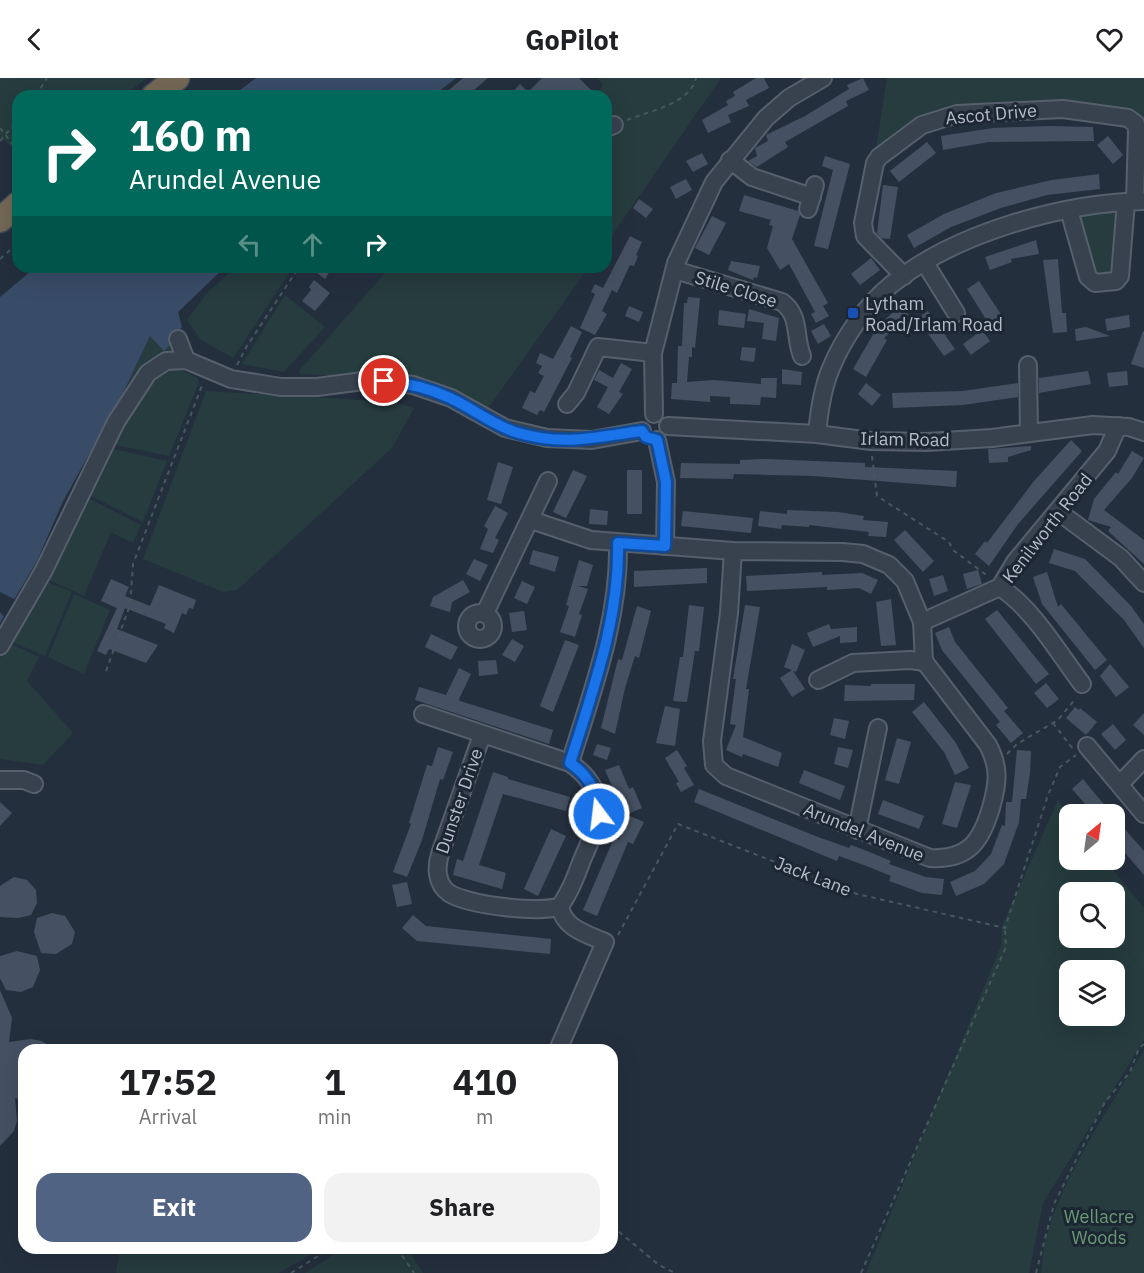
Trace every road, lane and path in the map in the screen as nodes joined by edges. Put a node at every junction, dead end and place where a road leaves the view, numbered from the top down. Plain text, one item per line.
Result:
1 (177, 78) edge
2 (696, 78) edge
3 (823, 78) edge
4 (162, 90) edge
5 (612, 125) edge
6 (12, 127) edge
7 (0, 128) edge
8 (5, 135) junction
9 (0, 141) edge
10 (12, 144) edge
11 (730, 159) junction
12 (812, 197) dead end
13 (1135, 201) edge
14 (12, 209) edge
15 (1069, 210) junction
16 (0, 220) edge
17 (12, 248) edge
18 (0, 259) edge
19 (925, 263) junction
20 (675, 270) junction
21 (295, 273) edge
22 (904, 276) junction
23 (956, 313) dead end
24 (178, 339) dead end
25 (653, 353) junction
26 (794, 353) dead end
27 (186, 360) junction
28 (1028, 364) dead end
29 (208, 369) junction
30 (231, 379) junction
31 (567, 404) dead end
32 (654, 414) junction
33 (668, 426) junction
34 (1118, 426) junction
35 (1143, 430) edge
36 (642, 431) junction
37 (1029, 433) junction
38 (817, 434) junction
39 (657, 440) junction
40 (871, 441) junction
41 (541, 486) dead end
42 (1059, 512) junction
43 (531, 520) junction
44 (618, 543) junction
45 (665, 546) junction
46 (733, 551) junction
47 (1144, 583) edge
48 (1000, 587) junction
49 (485, 613) dead end
50 (922, 622) junction
51 (0, 646) edge
52 (925, 662) junction
53 (106, 671) dead end
54 (823, 673) dead end
55 (1082, 684) joint
56 (423, 714) dead end
57 (1053, 723) junction
58 (873, 734) dead end
59 (482, 735) junction
60 (1082, 750) junction
61 (1144, 759) edge
62 (570, 763) junction
63 (996, 765) junction
64 (0, 780) edge
65 (34, 784) dead end
66 (1119, 784) junction
67 (1144, 814) edge
68 (857, 830) junction
69 (560, 906) junction
70 (1005, 928) junction
71 (605, 942) junction
72 (561, 1044) edge
73 (1144, 1044) edge
74 (618, 1231) edge
75 (321, 1254) edge
76 (401, 1254) edge
77 (291, 1273) edge
78 (414, 1273) edge
79 (675, 1273) edge
80 (861, 1273) edge
81 (1036, 1273) edge

1 - 4 highway
2 - 5 path
3 - 11 street
6 - 8 path
7 - 8 path
8 - 9 path
8 - 10 path
11 - 12 street
11 - 20 street
13 - 15 street
13 - 15 street, Ascot Drive
13 - 22 street, Ascot Drive
14 - 16 highway
15 - 19 street
17 - 18 path
19 - 22 street
19 - 23 street
20 - 25 street
20 - 26 street, Stile Close
21 - 30 path
22 - 38 street
24 - 27 street
25 - 31 street
25 - 32 street
27 - 29 street
27 - 51 street
28 - 37 street
29 - 30 street
29 - 53 path
30 - 36 street
32 - 33 street
32 - 36 street
33 - 38 street, Irlam Road
33 - 39 street
34 - 35 street, Irlam Road
34 - 37 street, Irlam Road
34 - 42 street, Kenilworth Road
36 - 39 street
37 - 40 street, Irlam Road
38 - 40 street, Irlam Road
39 - 45 street
40 - 48 path
41 - 43 street
42 - 47 street
42 - 48 street, Kenilworth Road
43 - 44 street
43 - 49 street
44 - 45 street
44 - 62 street
45 - 46 street
46 - 50 street
46 - 68 street, Arundel Avenue
48 - 50 street, Kenilworth Road
48 - 55 street
50 - 52 street
52 - 54 street
52 - 63 street, Arundel Avenue
55 - 57 path
56 - 59 street, Dunster Drive
57 - 60 path
57 - 63 path
58 - 68 street
59 - 62 street, Dunster Drive
59 - 69 street, Dunster Drive
60 - 66 street
60 - 70 path
61 - 66 street
62 - 69 street, Dunster Drive
63 - 68 street, Arundel Avenue
64 - 65 street
66 - 67 street
69 - 71 street
70 - 71 path, Jack Lane
70 - 80 path
71 - 72 street
73 - 81 path
74 - 79 path
75 - 77 path
76 - 78 path

